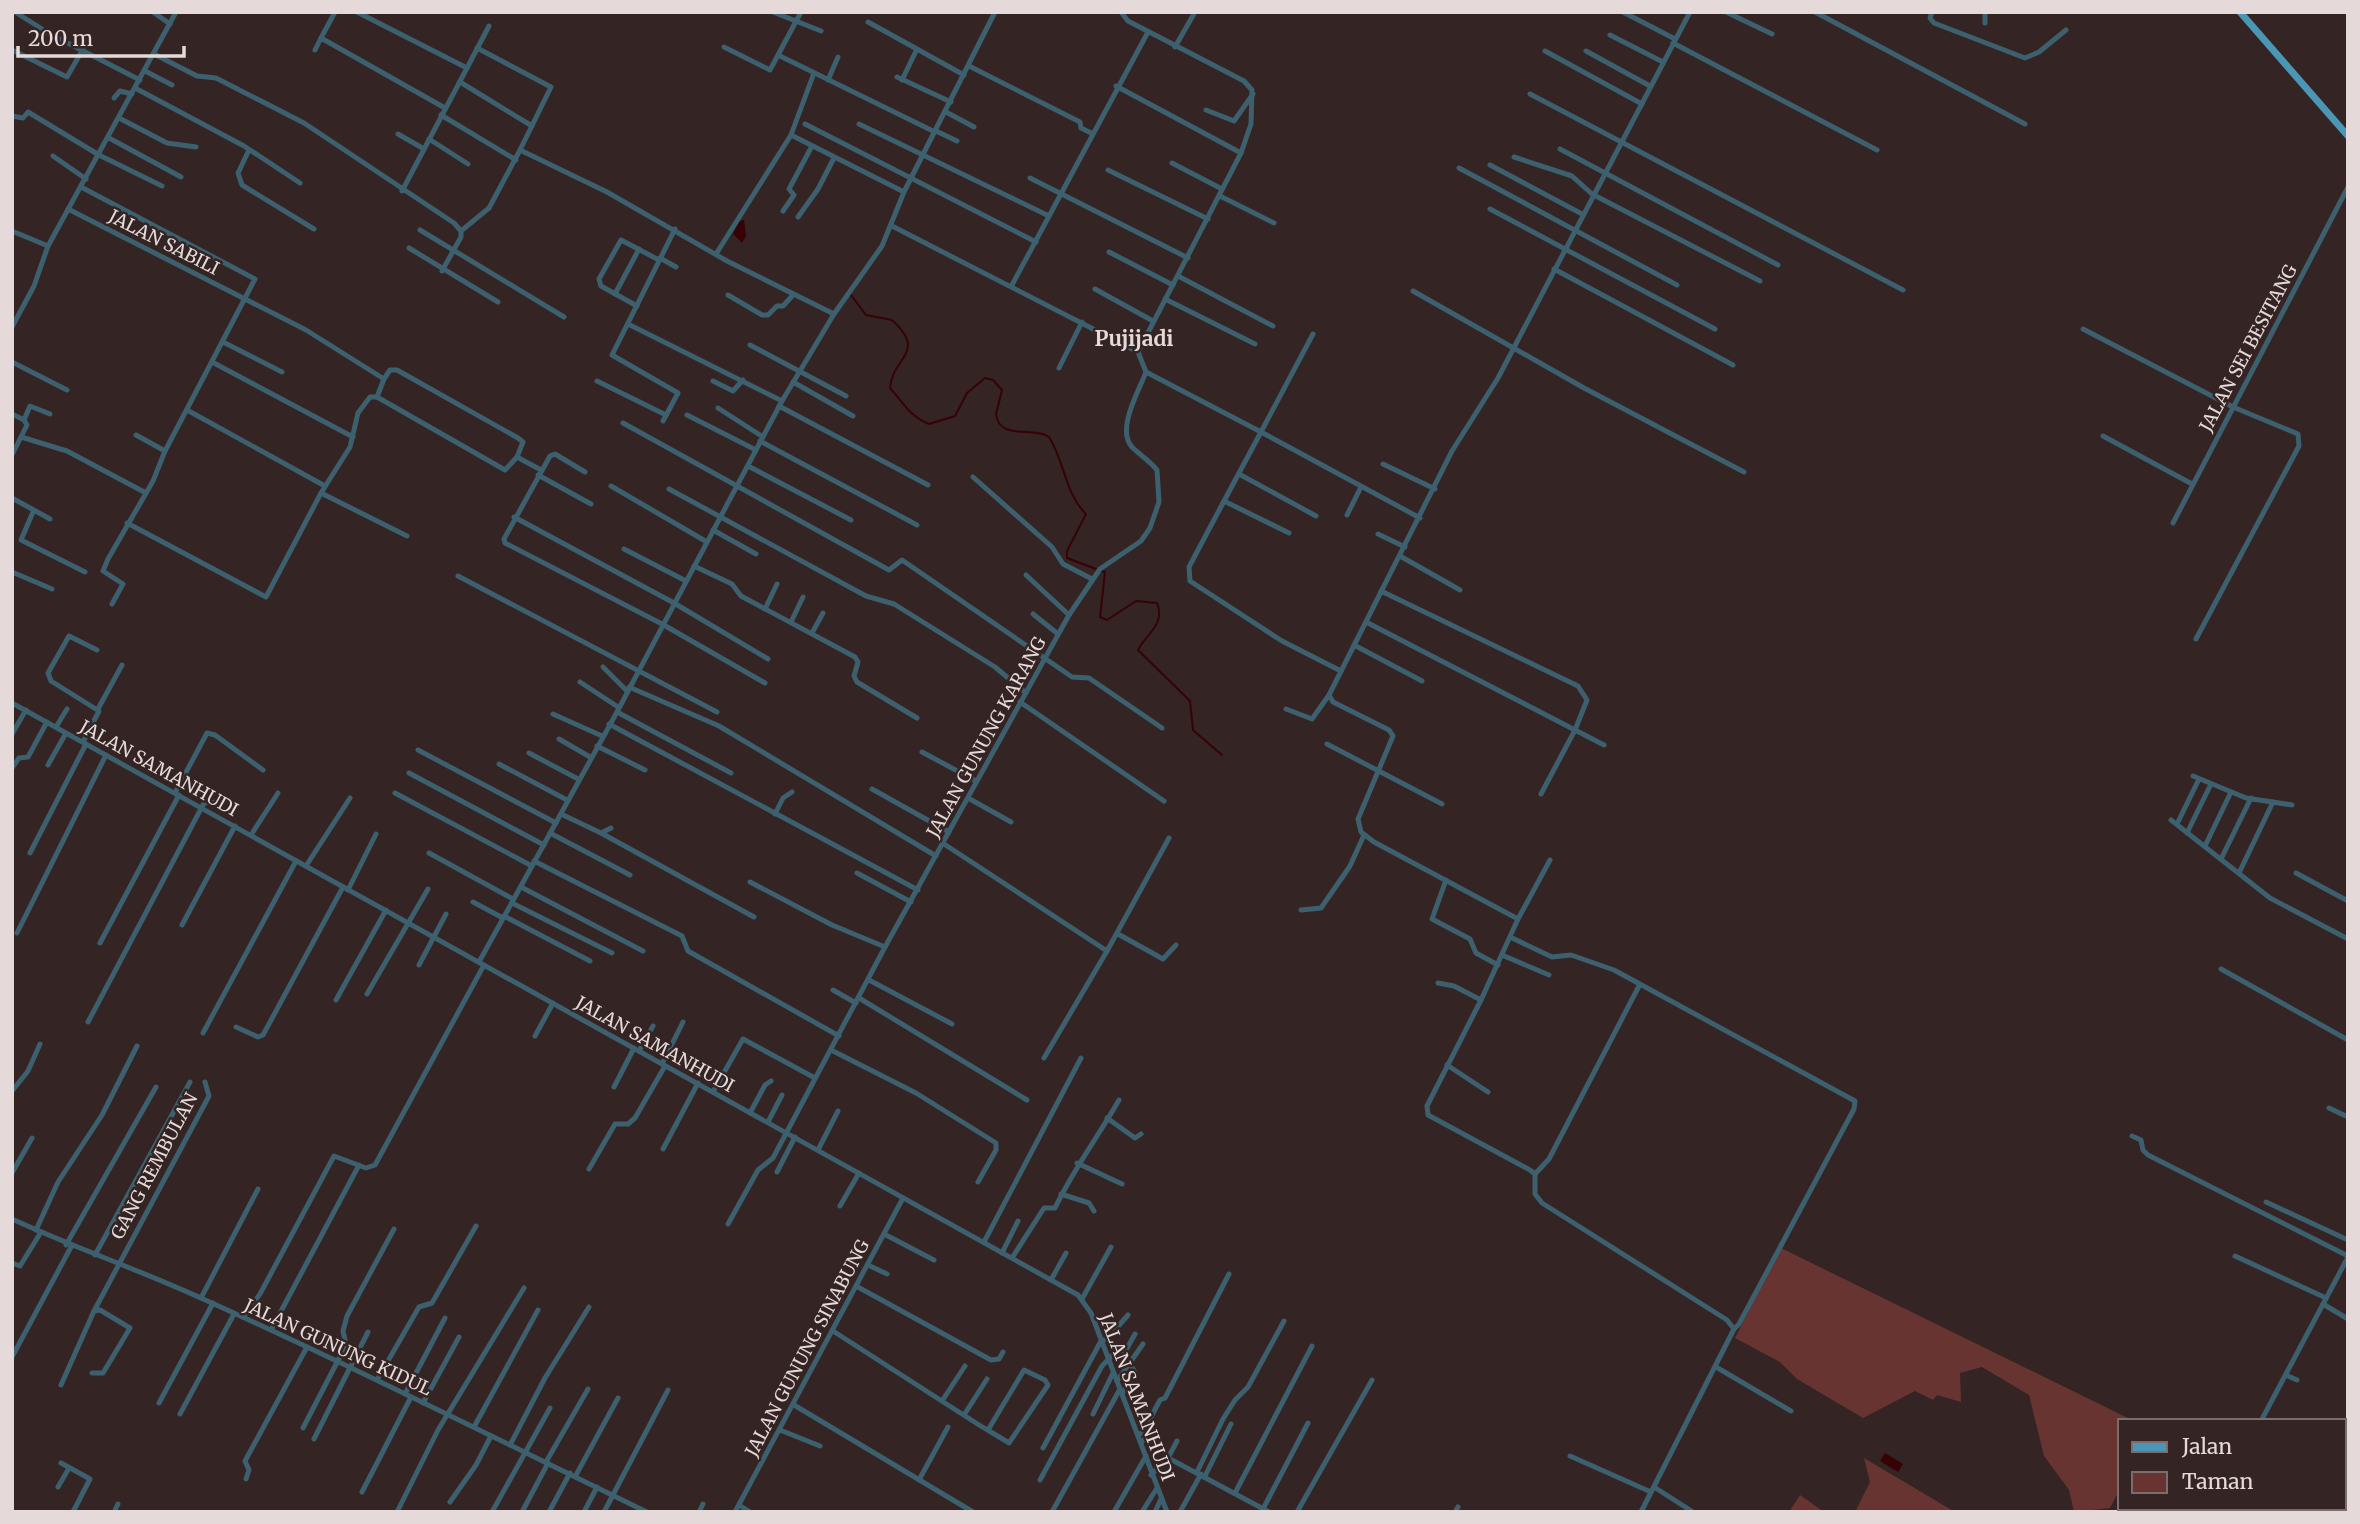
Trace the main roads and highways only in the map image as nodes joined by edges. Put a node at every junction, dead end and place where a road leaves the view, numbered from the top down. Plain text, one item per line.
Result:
1 (2240, 12) edge
2 (2348, 136) edge

1 - 2 main road

